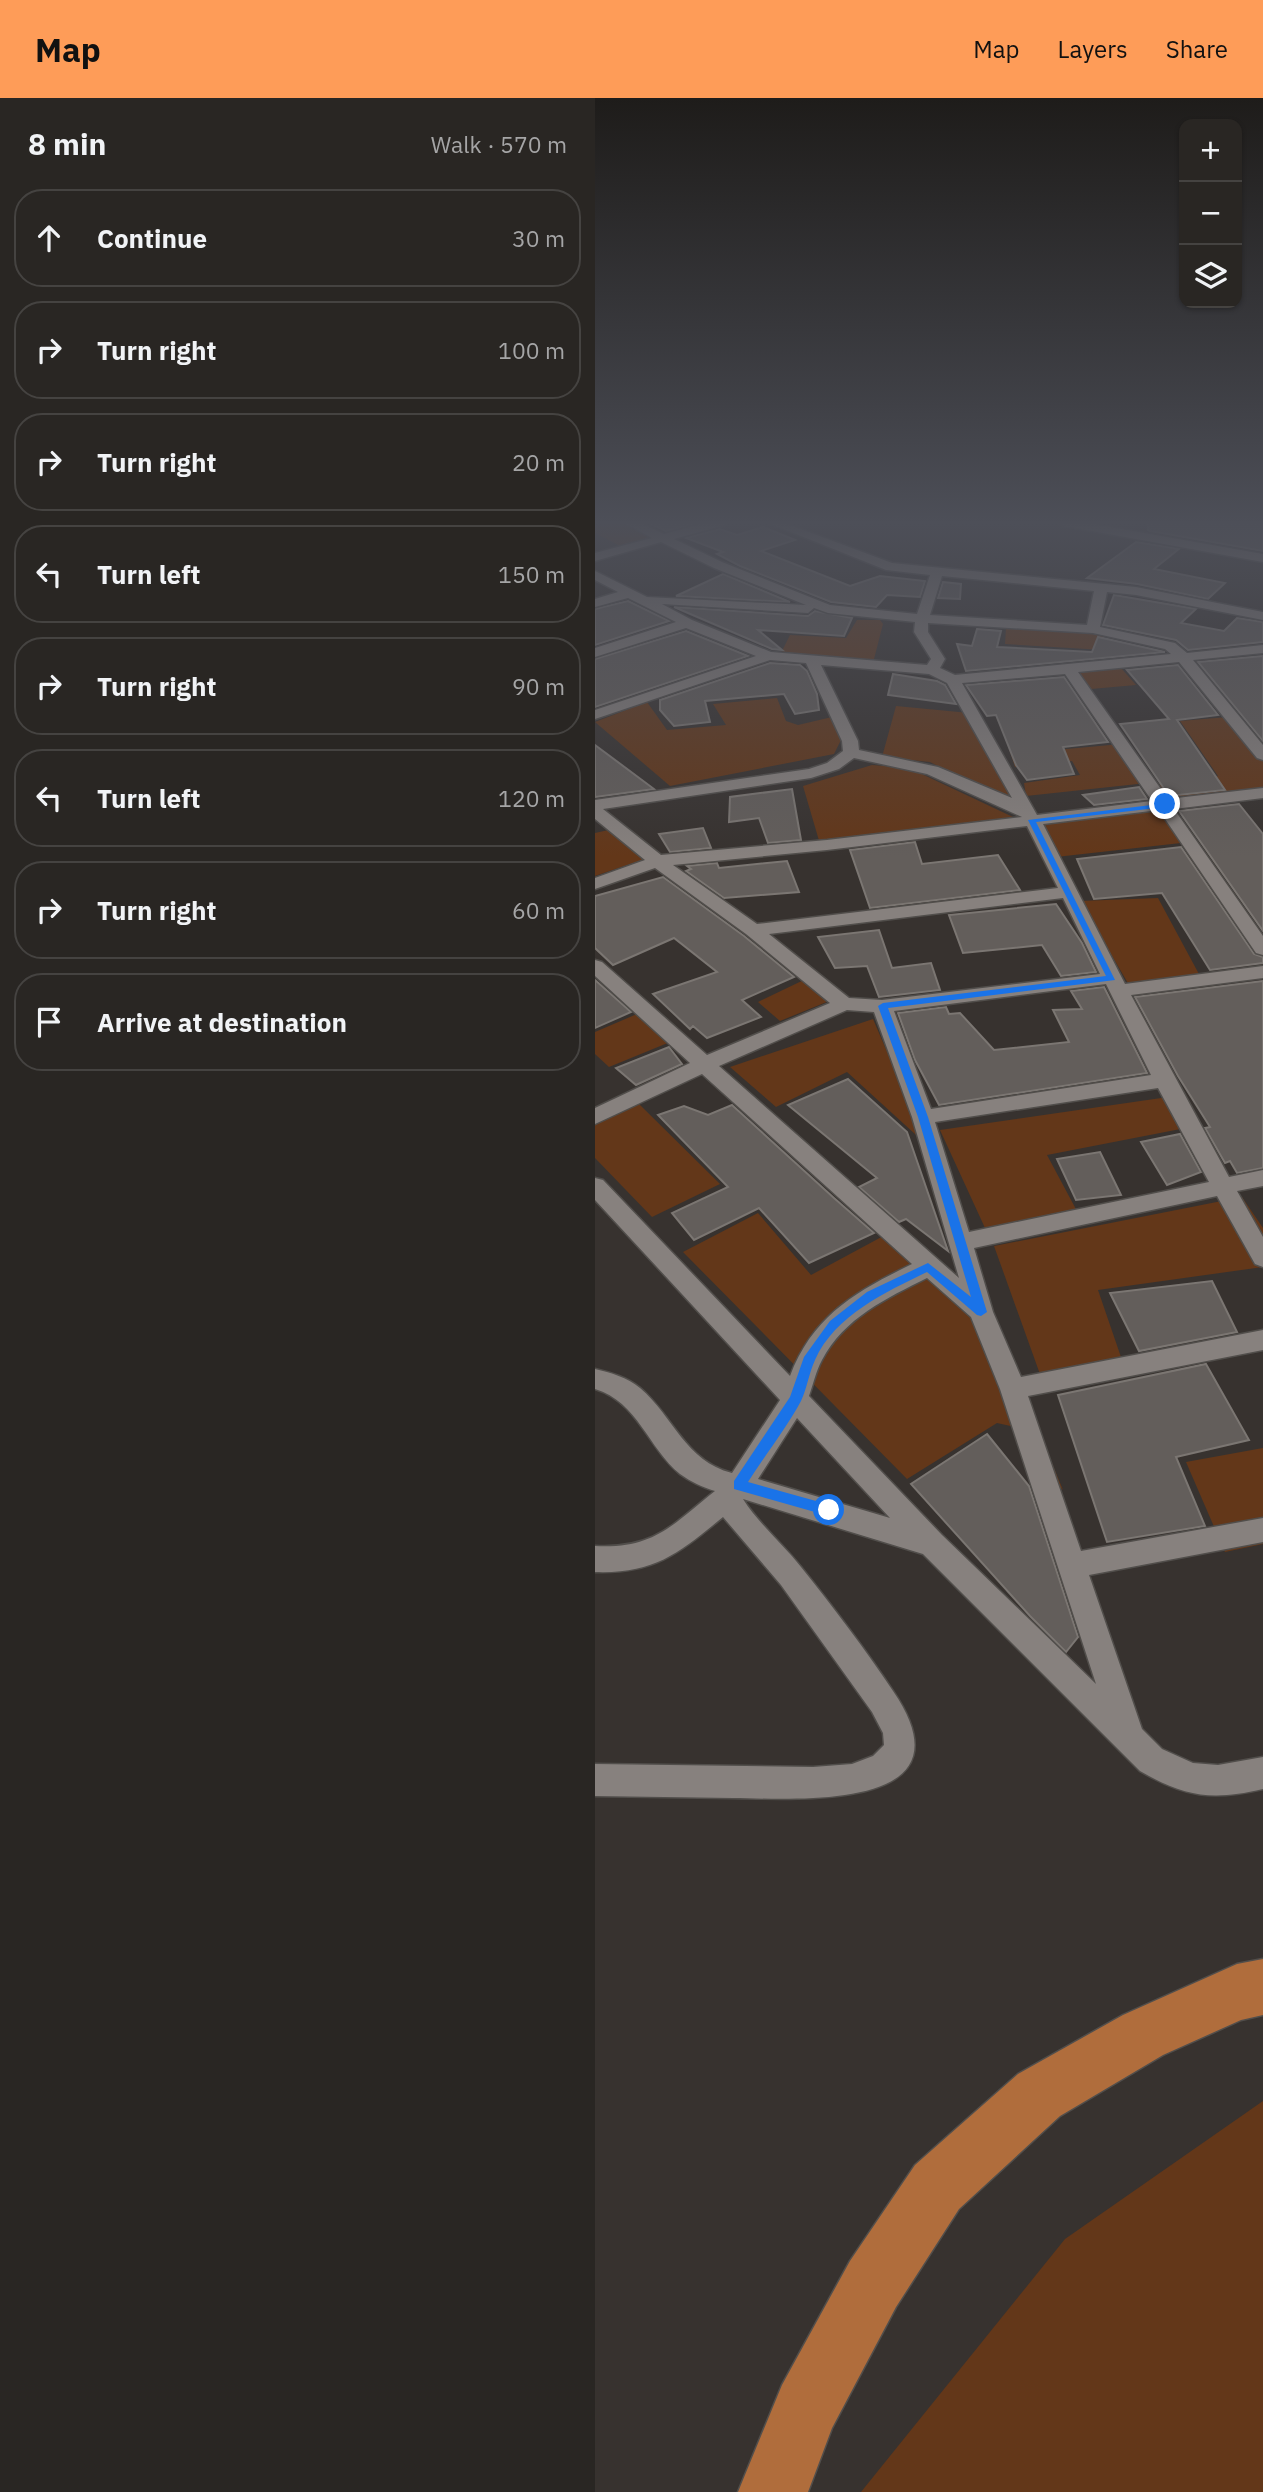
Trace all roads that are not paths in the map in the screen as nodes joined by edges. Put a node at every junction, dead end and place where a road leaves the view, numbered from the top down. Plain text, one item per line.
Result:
1 (654, 634) edge
2 (714, 634) edge
3 (922, 634) edge
4 (1116, 634) edge
5 (1263, 649) edge
6 (595, 653) edge
7 (769, 656) junction
8 (1182, 656) junction
9 (812, 661) junction
10 (1069, 669) junction
11 (932, 670) junction
12 (953, 680) junction
13 (595, 715) edge
14 (851, 753) junction
15 (1263, 755) edge
16 (1263, 793) edge
17 (1165, 804) junction
18 (595, 805) edge
19 (595, 811) edge
20 (1029, 816) junction
21 (657, 861) junction
22 (595, 884) edge
23 (1068, 892) junction
24 (753, 930) junction
25 (1263, 949) edge
26 (595, 967) edge
27 (1263, 972) edge
28 (1115, 984) junction
29 (845, 1004) junction
30 (883, 1006) junction
31 (705, 1064) junction
32 (1164, 1080) junction
33 (595, 1117) edge
34 (923, 1117) junction
35 (1263, 1178) edge
36 (595, 1186) edge
37 (1223, 1186) junction
38 (961, 1242) junction
39 (1263, 1258) edge
40 (928, 1267) junction
41 (981, 1312) junction
42 (1263, 1339) edge
43 (595, 1378) edge
44 (1013, 1389) junction
45 (796, 1399) junction
46 (732, 1492) junction
47 (1263, 1530) edge
48 (932, 1544) junction
49 (595, 1559) edge
50 (1071, 1565) junction
51 (1129, 1738) junction
52 (1263, 1773) edge
53 (595, 1780) edge
54 (1263, 1987) edge
55 (773, 2492) edge

1 - 6 street
2 - 7 street
3 - 11 street
4 - 8 street
5 - 8 street
7 - 9 street
7 - 13 street
8 - 10 street
8 - 15 street
9 - 11 street
9 - 14 street
10 - 12 street
10 - 17 street
11 - 12 street
12 - 20 street
14 - 18 street
14 - 20 street
16 - 17 street
17 - 20 street
17 - 25 street
19 - 21 street
20 - 21 street
20 - 23 street
21 - 22 street
21 - 24 street
23 - 24 street
23 - 28 street
24 - 29 street
26 - 31 street
27 - 28 street
28 - 30 street
28 - 32 street
29 - 30 street
29 - 31 street
30 - 34 street
31 - 33 street
31 - 40 street
32 - 34 street
32 - 37 street
34 - 38 street
35 - 37 street
36 - 45 street
37 - 38 street
37 - 39 street
38 - 41 street
40 - 41 street
40 - 45 street
41 - 44 street
42 - 44 street
43 - 46 street
44 - 50 street
45 - 46 street
45 - 48 street
46 - 48 street
46 - 49 street
46 - 53 street
47 - 50 street
48 - 51 street
50 - 51 street
51 - 52 street
54 - 55 highway

